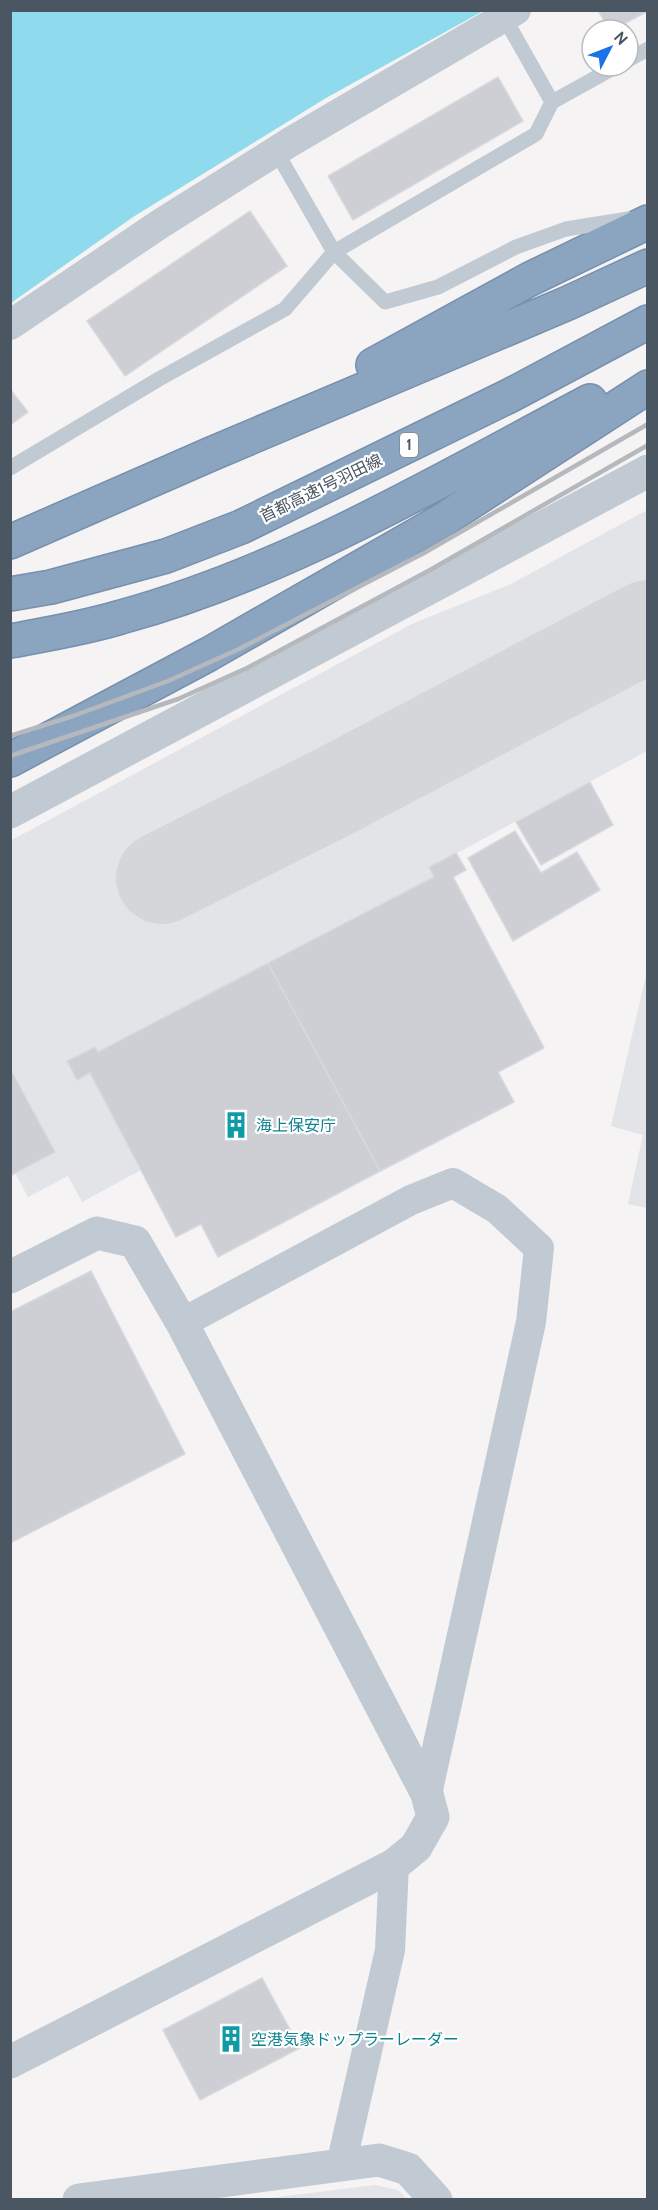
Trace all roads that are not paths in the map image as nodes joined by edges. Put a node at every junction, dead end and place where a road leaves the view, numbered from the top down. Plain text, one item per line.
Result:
1 (510, 14) edge
2 (595, 78) edge
3 (552, 102) junction
4 (276, 151) junction
5 (648, 216) edge
6 (648, 222) edge
7 (334, 252) junction
8 (648, 266) edge
9 (648, 322) edge
10 (10, 325) edge
11 (648, 371) edge
12 (648, 387) edge
13 (211, 454) junction
14 (10, 468) edge
15 (648, 471) edge
16 (10, 542) edge
17 (10, 594) edge
18 (10, 641) edge
19 (10, 760) edge
20 (10, 812) edge
21 (10, 1276) edge
22 (182, 1323) junction
23 (428, 1794) junction
24 (394, 1864) junction
25 (10, 2062) edge
26 (341, 2165) junction
27 (79, 2199) edge
28 (436, 2199) edge

1 - 3 lane
1 - 4 street
2 - 3 lane
3 - 7 lane
4 - 7 lane
4 - 10 street
5 - 7 lane
6 - 13 highway
7 - 14 lane
8 - 13 highway
9 - 17 highway, 首都高速1号羽田線 / 1
11 - 18 highway
12 - 19 highway
13 - 16 highway
15 - 20 street
21 - 22 street
22 - 23 street
22 - 23 street
23 - 24 street
24 - 25 street
24 - 26 street
26 - 27 street
26 - 28 street

